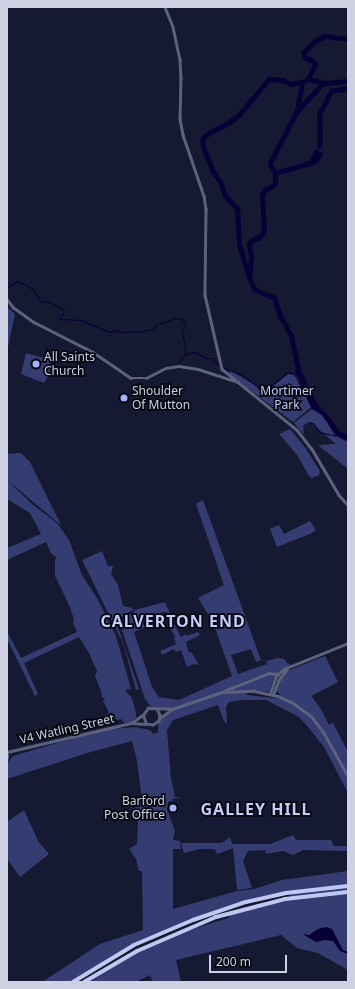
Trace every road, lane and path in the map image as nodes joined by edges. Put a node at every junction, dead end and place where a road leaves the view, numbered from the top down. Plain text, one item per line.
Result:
1 (165, 7) edge
2 (7, 299) edge
3 (238, 383) junction
4 (348, 505) edge
5 (348, 644) edge
6 (289, 668) junction
7 (278, 674) junction
8 (222, 692) junction
9 (271, 694) junction
10 (157, 709) junction
11 (172, 709) junction
12 (143, 715) junction
13 (160, 718) junction
14 (131, 723) junction
15 (146, 724) junction
16 (7, 752) edge
17 (7, 758) edge
18 (348, 776) edge
19 (348, 886) edge
20 (348, 892) edge
21 (73, 982) edge
22 (84, 982) edge

1 - 3 street
2 - 3 street
3 - 4 street
5 - 6 street
6 - 7 street
6 - 9 street
7 - 8 street
7 - 9 street
8 - 9 street
8 - 11 street
9 - 18 street
10 - 11 street
10 - 12 street
10 - 13 street
11 - 13 street
12 - 14 street, V4 Watling Street
12 - 15 street
13 - 15 street
14 - 15 street, V4 Watling Street
14 - 16 street, V4 Watling Street
16 - 17 street
19 - 21 highway
20 - 22 highway

